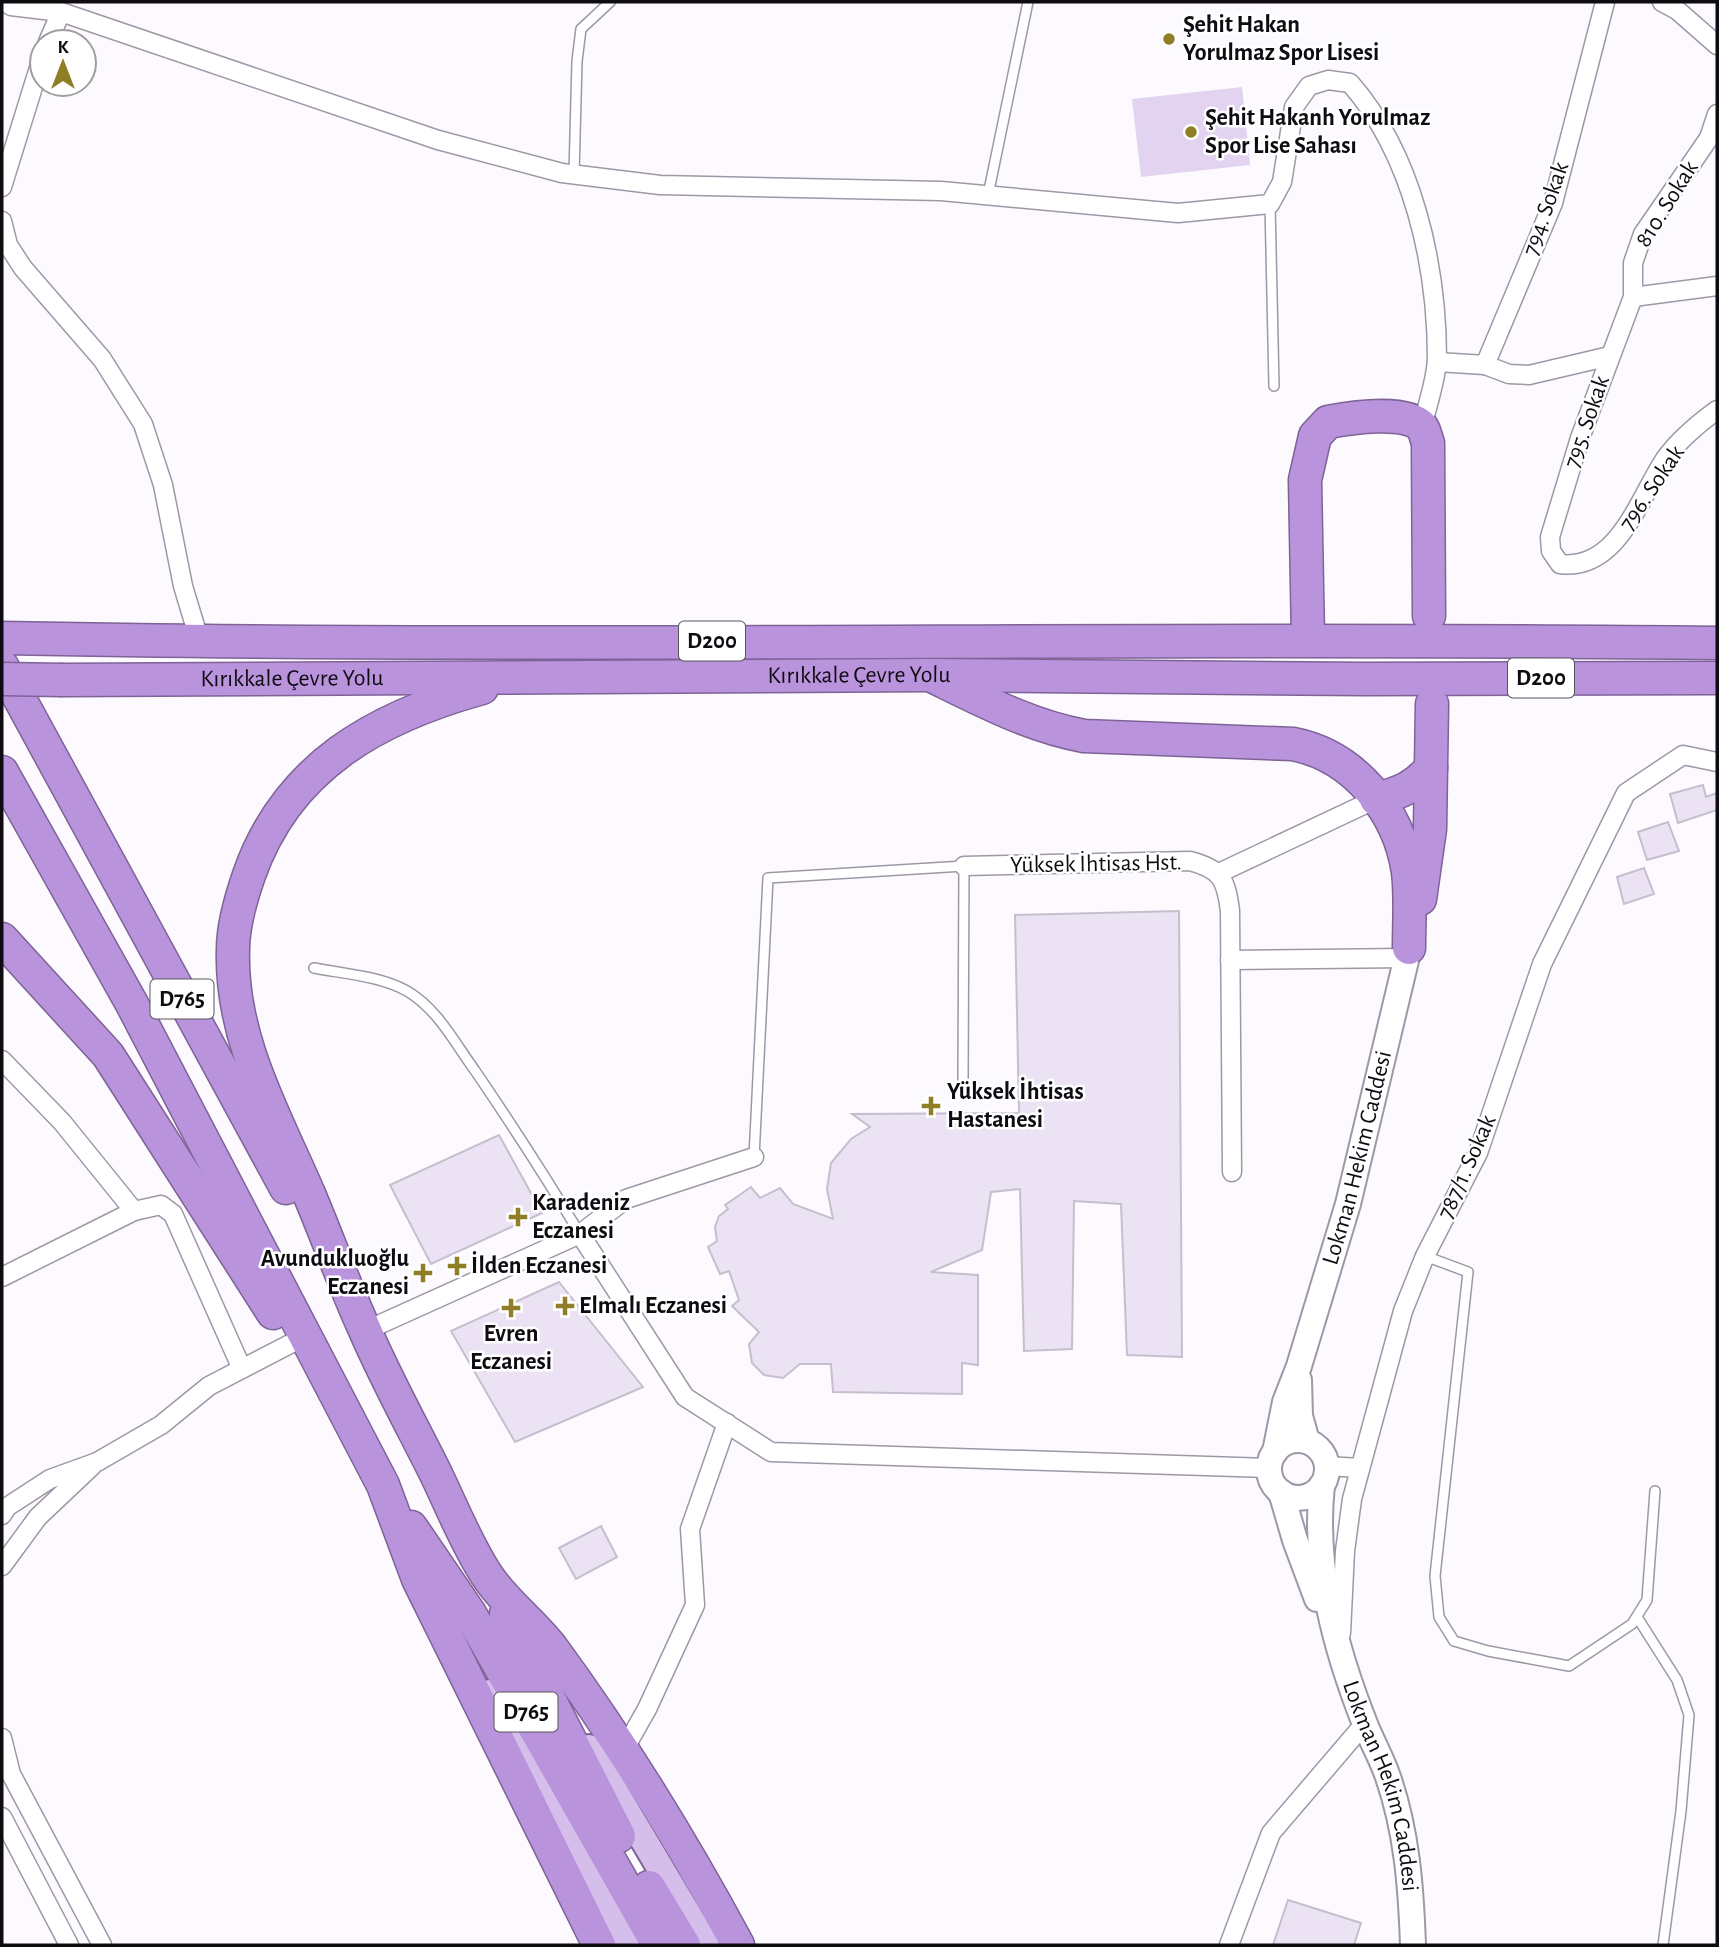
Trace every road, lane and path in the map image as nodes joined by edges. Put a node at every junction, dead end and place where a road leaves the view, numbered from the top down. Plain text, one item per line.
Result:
1 (5, 2) edge
2 (610, 2) edge
3 (1028, 2) edge
4 (1605, 2) edge
5 (1662, 2) edge
6 (57, 7) edge
7 (52, 28) edge
8 (1717, 43) edge
9 (30, 98) edge
10 (1717, 115) edge
11 (574, 174) junction
12 (2, 187) edge
13 (988, 195) junction
14 (1270, 204) junction
15 (2, 221) edge
16 (1717, 286) edge
17 (1633, 298) junction
18 (1610, 356) junction
19 (1437, 362) junction
20 (1485, 365) junction
21 (1274, 386) dead end
22 (1717, 411) edge
23 (1422, 427) junction
24 (1618, 538) joint
25 (1429, 616) dead end
26 (2, 638) edge
27 (199, 639) junction
28 (1308, 639) junction
29 (1717, 643) edge
30 (2, 666) edge
31 (928, 674) junction
32 (520, 677) junction
33 (1717, 678) edge
34 (2, 679) edge
35 (1432, 704) dead end
36 (1717, 762) edge
37 (1431, 768) junction
38 (2, 772) edge
39 (1376, 799) junction
40 (964, 866) junction
41 (1219, 873) junction
42 (2, 939) edge
43 (1408, 953) junction
44 (1230, 960) junction
45 (314, 968) dead end
46 (4, 1065) edge
47 (963, 1079) dead end
48 (754, 1157) joint
49 (1232, 1172) dead end
50 (134, 1211) junction
51 (580, 1234) junction
52 (1425, 1256) junction
53 (2, 1278) edge
54 (365, 1331) junction
55 (292, 1343) junction
56 (1299, 1366) junction
57 (242, 1369) junction
58 (727, 1423) junction
59 (1307, 1441) junction
60 (1272, 1460) junction
61 (97, 1462) junction
62 (1360, 1468) junction
63 (1324, 1476) junction
64 (383, 1485) junction
65 (1655, 1491) dead end
66 (1282, 1492) junction
67 (2, 1515) edge
68 (2, 1566) edge
69 (486, 1576) junction
70 (418, 1579) junction
71 (1637, 1617) junction
72 (1333, 1631) junction
73 (1341, 1656) junction
74 (1365, 1723) junction
75 (2, 1738) edge
76 (622, 1753) junction
77 (2, 1817) edge
78 (69, 1945) edge
79 (102, 1945) edge
80 (600, 1945) edge
81 (630, 1945) edge
82 (658, 1945) edge
83 (684, 1945) edge
84 (706, 1945) edge
85 (738, 1945) edge
86 (1229, 1945) edge
87 (1413, 1945) edge
88 (1663, 1945) edge

1 - 6 street
2 - 11 lane
3 - 13 lane
4 - 20 street, 794. Sokak
5 - 8 street
6 - 7 street
6 - 11 street
9 - 12 street
10 - 17 street, 810. Sokak
11 - 13 street
13 - 14 street
14 - 19 street
14 - 21 lane
15 - 27 street
16 - 17 street
17 - 18 street, 795. Sokak
18 - 20 street
18 - 24 street, 795. Sokak
19 - 20 street
19 - 23 street
22 - 24 street, 796. Sokak
23 - 25 highway
23 - 28 highway
26 - 27 highway, Kırıkkale Çevre Yolu / D200
27 - 28 highway, Kırıkkale Çevre Yolu / D200
28 - 29 highway, Kırıkkale Çevre Yolu / D200
30 - 54 highway, D765
31 - 32 highway, Kırıkkale Çevre Yolu / D200
31 - 33 highway, Kırıkkale Çevre Yolu / D200
31 - 39 highway
32 - 34 highway, Kırıkkale Çevre Yolu / D200, bridge
32 - 54 highway
35 - 37 highway
36 - 52 street, 787/1. Sokak
37 - 39 highway
37 - 43 highway
38 - 64 highway
39 - 41 street
39 - 43 highway
40 - 41 street, Yüksek İhtisas Hst.
40 - 47 lane
40 - 48 lane
41 - 44 street
42 - 55 highway, D765
43 - 44 street
43 - 56 street, Lokman Hekim Caddesi
44 - 49 street
45 - 51 lane
46 - 50 street
48 - 51 street
50 - 53 street
50 - 57 street
51 - 54 street
51 - 58 street
52 - 62 street, 787/1. Sokak
52 - 71 lane
54 - 69 highway
55 - 57 street
55 - 64 highway, D765
56 - 59 street
56 - 60 street
57 - 61 street
58 - 60 street
58 - 76 street
59 - 60 street
59 - 63 street
60 - 66 street
61 - 67 street
61 - 68 street
62 - 63 street
62 - 73 street, 787/1. Sokak
63 - 66 street
63 - 72 street
64 - 70 highway
64 - 82 highway, D765
65 - 71 lane
66 - 72 street
69 - 76 highway
69 - 83 highway, D765
69 - 84 main road
70 - 80 highway
70 - 81 main road
71 - 88 lane
72 - 73 street, Lokman Hekim Caddesi
73 - 74 street, Lokman Hekim Caddesi
74 - 86 street
74 - 87 street, Lokman Hekim Caddesi
75 - 79 street
76 - 85 highway
77 - 78 street

